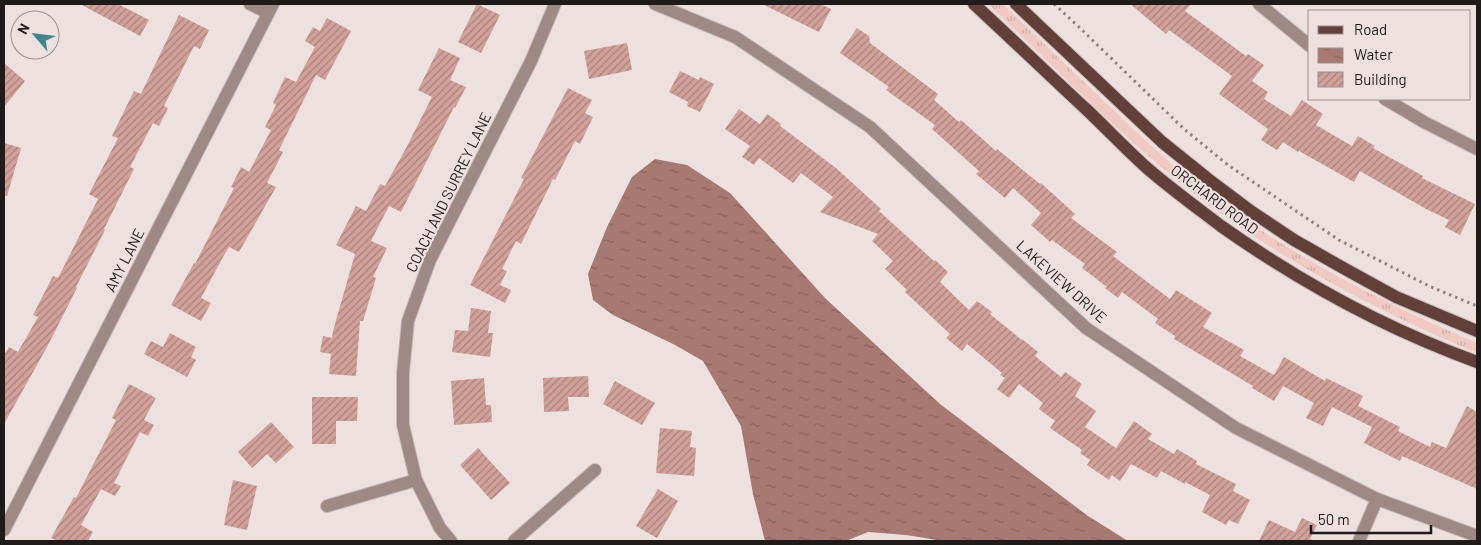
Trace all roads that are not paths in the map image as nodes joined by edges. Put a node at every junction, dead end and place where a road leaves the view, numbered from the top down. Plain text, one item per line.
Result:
1 (250, 4) edge
2 (555, 4) edge
3 (655, 4) edge
4 (974, 4) edge
5 (1016, 4) edge
6 (1259, 4) edge
7 (270, 8) edge
8 (1308, 44) edge
9 (1387, 100) edge
10 (1477, 150) edge
11 (1477, 331) edge
12 (1477, 362) edge
13 (595, 470) dead end
14 (416, 480) junction
15 (1377, 499) junction
16 (327, 506) dead end
17 (4, 530) edge
18 (1477, 536) edge
19 (451, 541) edge
20 (514, 541) edge
21 (1359, 541) edge

1 - 7 street
2 - 14 street, COACH AND SURREY LANE
3 - 15 street, LAKEVIEW DRIVE
4 - 12 main road, ORCHARD ROAD
5 - 11 main road, ORCHARD ROAD
6 - 8 street
7 - 17 street, AMY LANE
9 - 10 street
13 - 20 street
14 - 16 street
14 - 19 street, COACH AND SURREY LANE
15 - 18 street, LAKEVIEW DRIVE
15 - 21 street

